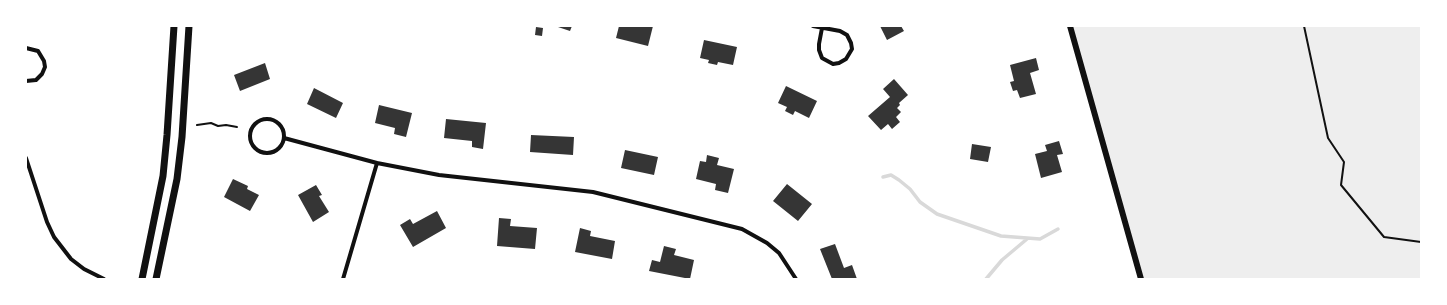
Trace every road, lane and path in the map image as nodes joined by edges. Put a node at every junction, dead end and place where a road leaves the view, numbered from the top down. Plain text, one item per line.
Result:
1 (174, 26) edge
2 (189, 26) edge
3 (813, 26) edge
4 (1070, 26) edge
5 (1304, 26) edge
6 (822, 28) junction
7 (26, 48) edge
8 (26, 82) edge
9 (197, 124) dead end
10 (237, 127) dead end
11 (284, 138) junction
12 (26, 158) edge
13 (377, 163) junction
14 (1421, 242) edge
15 (104, 279) edge
16 (142, 279) edge
17 (156, 279) edge
18 (343, 279) edge
19 (796, 279) edge
20 (1141, 279) edge

1 - 16 main road
2 - 17 main road
3 - 6 street
4 - 20 street
5 - 14 path
6 - 6 street
7 - 8 street
9 - 10 path
11 - 11 street
11 - 13 street
12 - 15 street
13 - 18 street
13 - 19 street

